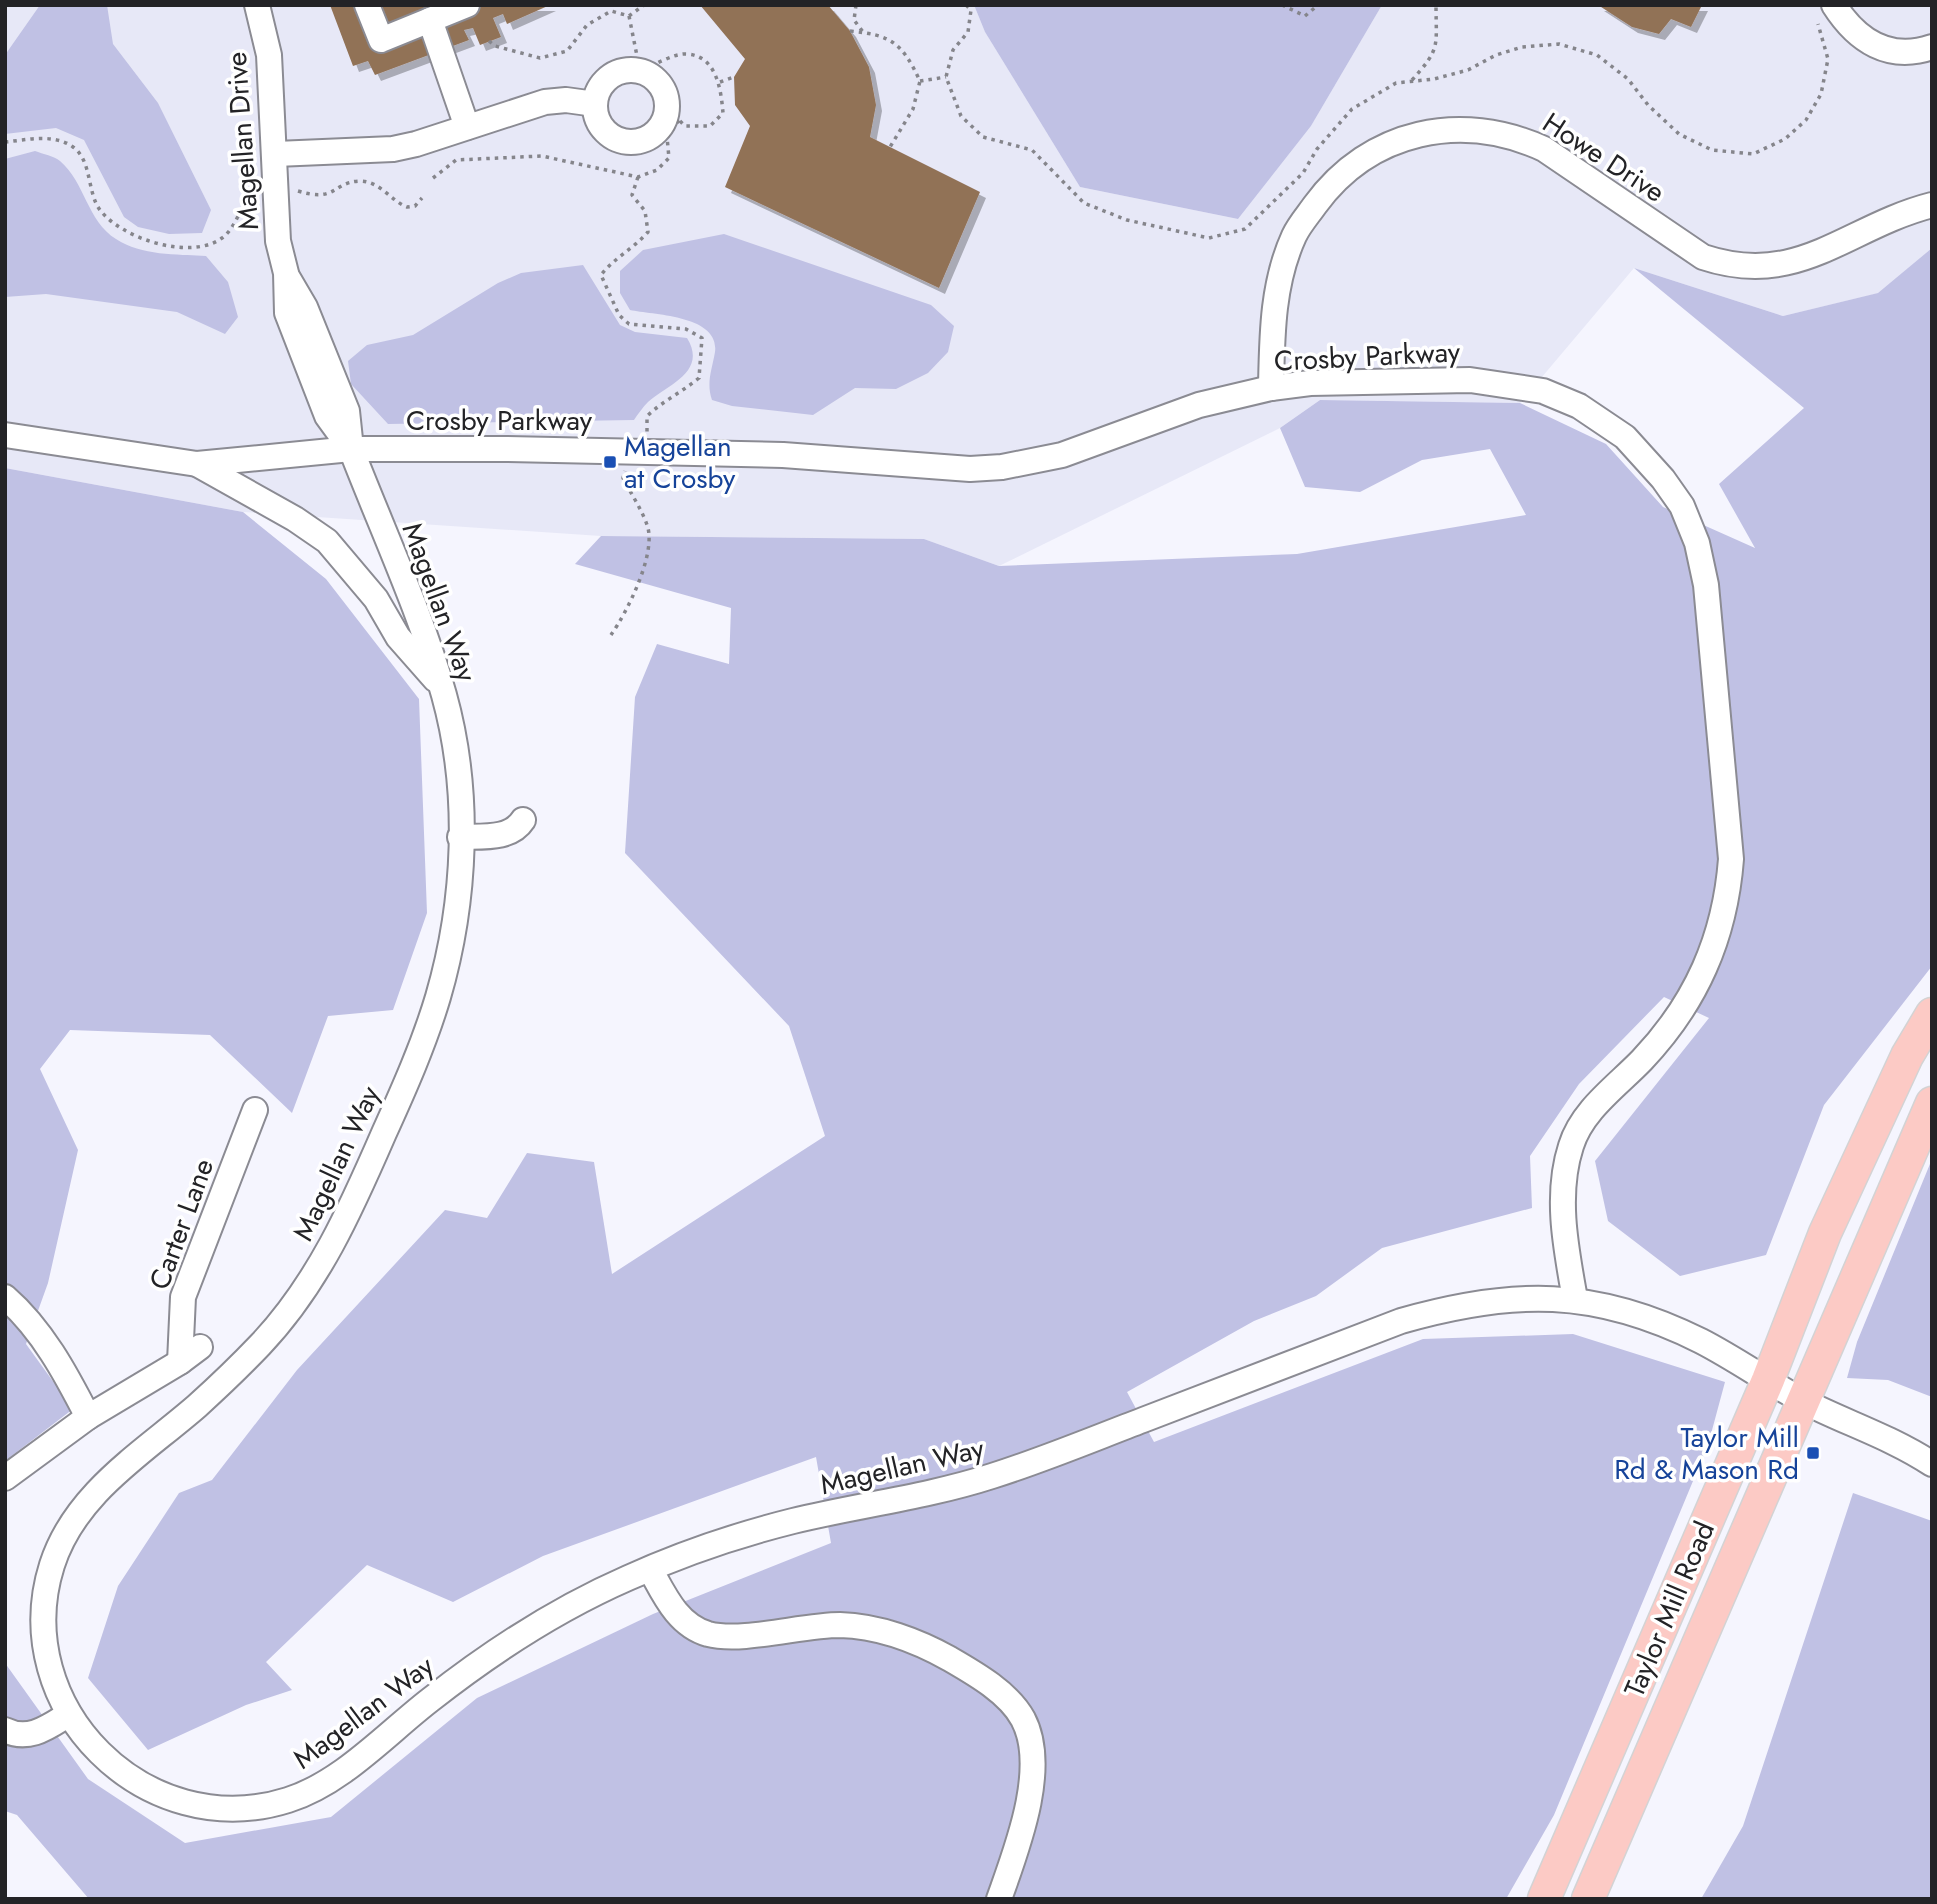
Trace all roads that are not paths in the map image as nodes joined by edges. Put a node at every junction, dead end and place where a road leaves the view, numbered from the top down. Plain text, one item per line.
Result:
1 (257, 5) edge
2 (367, 5) edge
3 (467, 5) edge
4 (1834, 5) edge
5 (430, 20) junction
6 (1932, 47) edge
7 (595, 104) junction
8 (467, 127) junction
9 (276, 154) junction
10 (1932, 205) edge
11 (1271, 388) junction
12 (5, 435) edge
13 (351, 449) junction
14 (197, 464) junction
15 (442, 687) junction
16 (523, 820) dead end
17 (460, 837) junction
18 (1932, 1014) edge
19 (1932, 1103) edge
20 (255, 1110) dead end
21 (5, 1297) edge
22 (1575, 1299) junction
23 (200, 1347) dead end
24 (180, 1362) junction
25 (1768, 1380) junction
26 (1803, 1401) junction
27 (88, 1417) junction
28 (1932, 1464) edge
29 (5, 1478) edge
30 (650, 1569) junction
31 (69, 1714) junction
32 (5, 1730) edge
33 (999, 1899) edge
34 (1544, 1899) edge
35 (1588, 1899) edge

1 - 9 street, Magellan Drive
2 - 5 street
3 - 5 street
4 - 6 street
5 - 8 street
7 - 7 street
7 - 8 street
8 - 9 street
9 - 13 street, Magellan Drive
10 - 11 street, Howe Drive
11 - 13 street, Crosby Parkway
11 - 22 street, Crosby Parkway
12 - 14 street, Crosby Parkway
13 - 14 street, Crosby Parkway
13 - 15 street, Magellan Way
14 - 15 street
15 - 17 street, Magellan Way
16 - 17 street
17 - 31 street, Magellan Way
18 - 25 main road, Taylor Mill Road
19 - 26 main road, Taylor Mill Road
20 - 24 street, Carter Lane
21 - 27 street
22 - 25 street, Magellan Way
22 - 30 street, Magellan Way
23 - 24 street
24 - 27 street
25 - 26 street, Magellan Way
25 - 34 main road, Taylor Mill Road
26 - 28 street, Magellan Way
26 - 35 main road, Taylor Mill Road
27 - 29 street
30 - 31 street, Magellan Way
30 - 33 street
31 - 32 street

